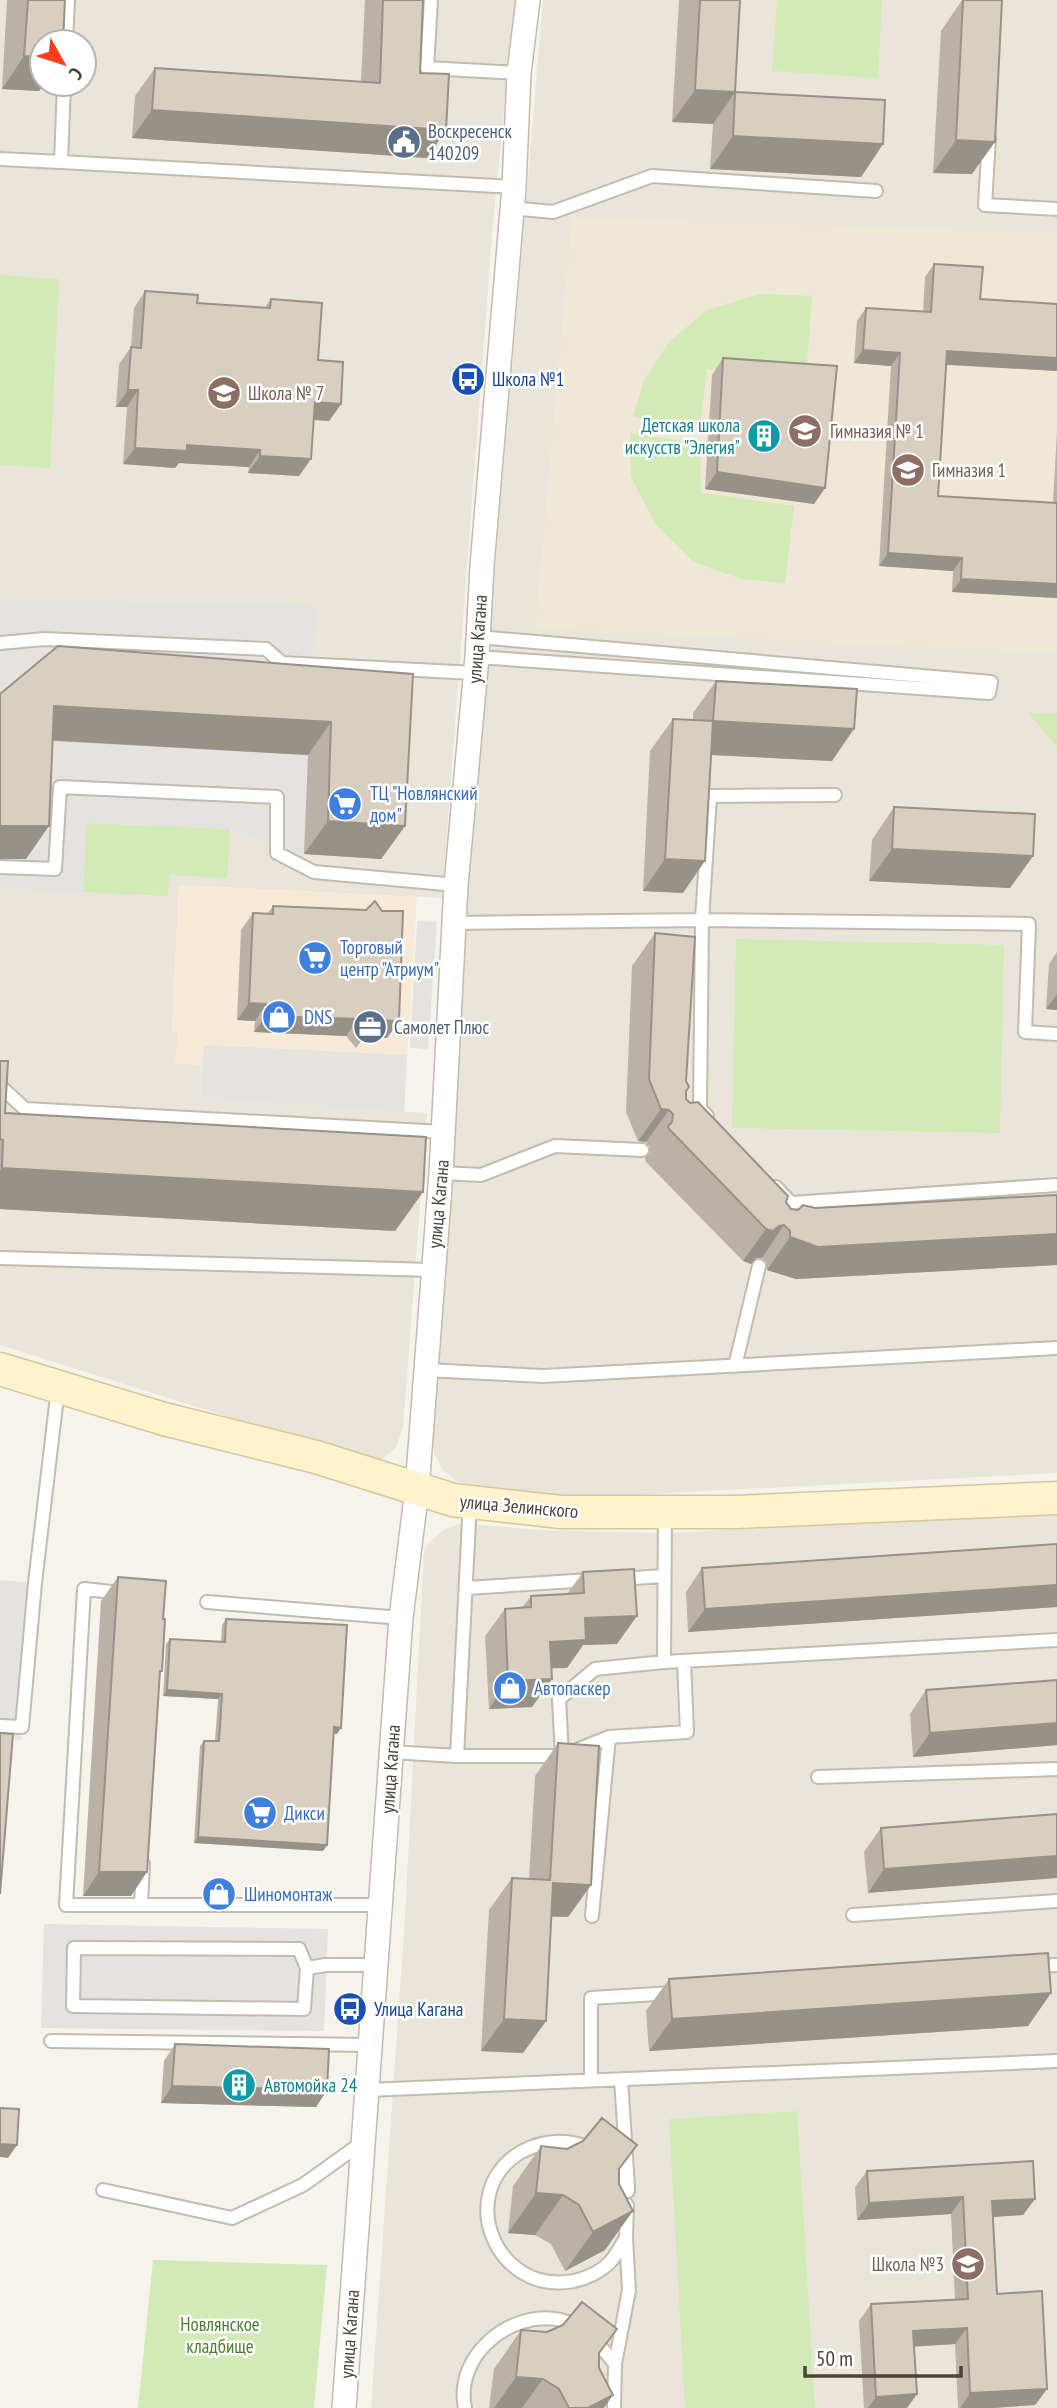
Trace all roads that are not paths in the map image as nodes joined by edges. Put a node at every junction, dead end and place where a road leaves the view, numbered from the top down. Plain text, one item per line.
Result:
1 (68, 0) edge
2 (431, 0) edge
3 (528, 0) edge
4 (67, 28) edge
5 (519, 73) junction
6 (63, 98) edge
7 (989, 123) edge
8 (0, 159) edge
9 (61, 162) junction
10 (876, 191) dead end
11 (513, 198) junction
12 (1057, 209) edge
13 (0, 643) edge
14 (477, 655) junction
15 (835, 795) dead end
16 (0, 867) edge
17 (456, 885) junction
18 (702, 920) junction
19 (454, 923) junction
20 (1057, 1034) edge
21 (0, 1086) edge
22 (718, 1128) edge
23 (443, 1132) junction
24 (642, 1150) dead end
25 (441, 1173) junction
26 (764, 1175) edge
27 (1057, 1185) edge
28 (0, 1258) edge
29 (759, 1266) dead end
30 (433, 1270) junction
31 (1057, 1348) edge
32 (735, 1366) junction
33 (0, 1369) edge
34 (425, 1370) junction
35 (58, 1388) junction
36 (417, 1489) junction
37 (1057, 1498) edge
38 (470, 1501) junction
39 (665, 1512) junction
40 (664, 1576) junction
41 (467, 1588) junction
42 (135, 1595) edge
43 (206, 1602) dead end
44 (401, 1618) junction
45 (1057, 1640) edge
46 (684, 1661) junction
47 (664, 1662) junction
48 (0, 1726) edge
49 (609, 1737) junction
50 (391, 1752) junction
51 (457, 1756) junction
52 (562, 1756) junction
53 (1057, 1769) edge
54 (818, 1777) dead end
55 (144, 1849) edge
56 (1057, 1901) edge
57 (141, 1905) junction
58 (380, 1905) junction
59 (853, 1915) dead end
60 (592, 1916) edge
61 (376, 1965) junction
62 (1057, 1965) edge
63 (307, 1968) junction
64 (1016, 1968) edge
65 (687, 1992) edge
66 (51, 2041) dead end
67 (370, 2045) junction
68 (1057, 2061) edge
69 (621, 2079) junction
70 (591, 2080) junction
71 (367, 2090) junction
72 (363, 2141) junction
73 (103, 2190) dead end
74 (628, 2191) junction
75 (626, 2238) junction
76 (615, 2364) junction
77 (344, 2408) edge
78 (465, 2408) edge
79 (614, 2408) edge

1 - 4 lane
2 - 5 lane
3 - 5 street, улица Кагана
5 - 11 street, улица Кагана
6 - 9 lane
7 - 12 lane
8 - 9 lane
9 - 11 lane
10 - 11 lane
11 - 14 street, улица Кагана
13 - 14 lane
14 - 14 lane
14 - 17 street, улица Кагана
15 - 18 lane
16 - 17 lane
17 - 19 street, улица Кагана
18 - 19 lane
18 - 20 lane
18 - 22 lane
19 - 23 street, улица Кагана
21 - 23 lane
23 - 25 street, улица Кагана
24 - 25 lane
25 - 30 street, улица Кагана
26 - 27 lane
28 - 30 lane
29 - 32 lane
30 - 34 street, улица Кагана
31 - 32 lane
32 - 34 lane
33 - 35 street, улица Зелинского
34 - 36 street, улица Кагана
35 - 36 street, улица Зелинского
35 - 48 lane
36 - 38 street, улица Зелинского
36 - 44 street, улица Кагана
37 - 39 street, улица Зелинского
38 - 39 street, улица Зелинского
38 - 41 lane
39 - 40 lane
40 - 41 lane
40 - 47 lane
41 - 51 lane
42 - 57 lane
43 - 44 lane
44 - 50 street, улица Кагана
45 - 46 lane
46 - 47 lane
46 - 49 lane
47 - 52 lane
49 - 52 lane
49 - 60 lane
50 - 51 lane
50 - 58 street, улица Кагана
51 - 52 lane
53 - 54 lane
55 - 57 lane
56 - 59 lane
57 - 58 lane
58 - 61 street, улица Кагана
61 - 63 lane
61 - 67 street, улица Кагана
62 - 64 lane
63 - 63 lane
65 - 70 lane
66 - 67 lane
67 - 71 street, улица Кагана
68 - 69 lane
69 - 70 lane
69 - 74 lane
70 - 71 lane
71 - 72 street, улица Кагана
72 - 73 lane
72 - 77 street, улица Кагана
74 - 75 lane
74 - 75 lane
75 - 76 lane
76 - 78 lane
76 - 79 lane

